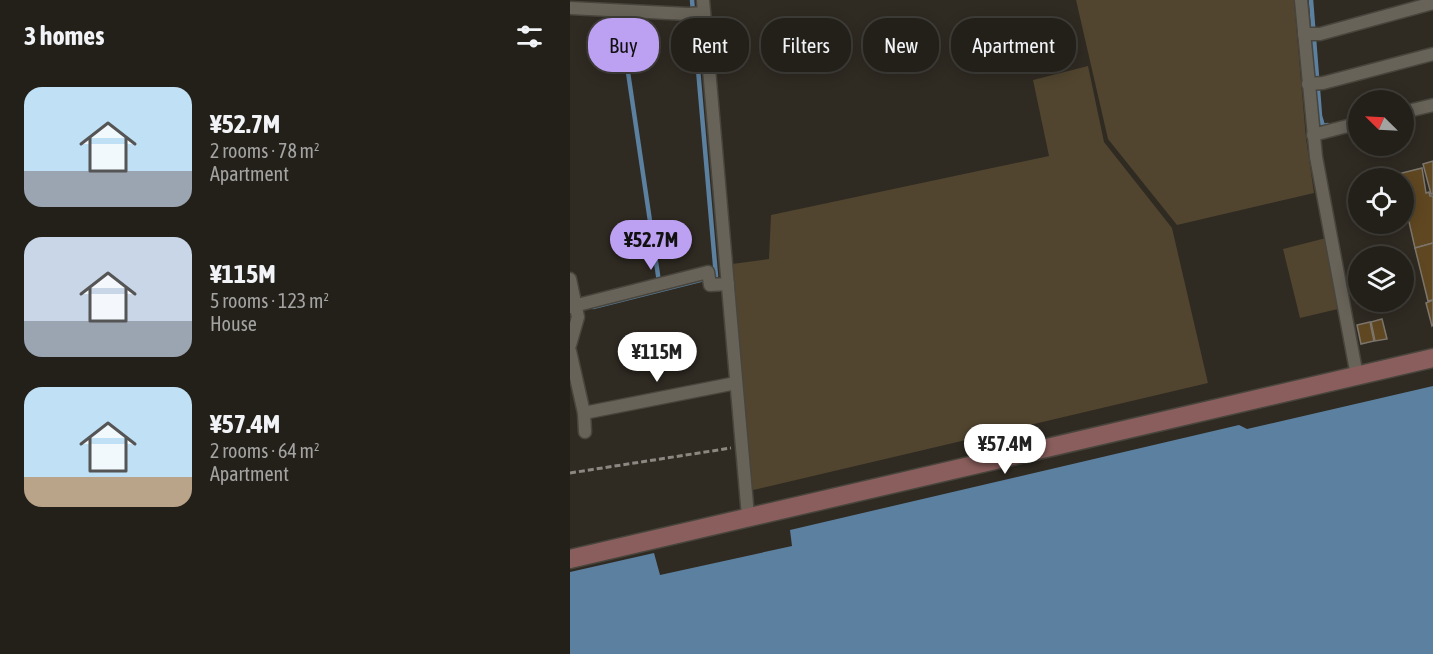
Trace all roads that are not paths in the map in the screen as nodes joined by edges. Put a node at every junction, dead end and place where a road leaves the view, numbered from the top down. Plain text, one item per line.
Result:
1 (1301, 0) edge
2 (1433, 3) edge
3 (593, 4) edge
4 (570, 8) edge
5 (698, 10) edge
6 (1311, 34) junction
7 (1433, 54) edge
8 (1314, 84) junction
9 (1433, 105) edge
10 (1414, 110) edge
11 (1348, 126) edge
12 (1313, 135) junction
13 (570, 279) edge
14 (728, 284) junction
15 (575, 309) edge
16 (570, 345) edge
17 (570, 351) edge
18 (1433, 358) edge
19 (1357, 376) junction
20 (736, 383) junction
21 (584, 412) junction
22 (585, 432) dead end
23 (748, 516) junction
24 (570, 559) edge

1 - 6 street
2 - 6 street
3 - 4 street
3 - 5 street
5 - 14 street
6 - 8 street
7 - 8 street
8 - 12 street
9 - 10 street
11 - 12 street
12 - 19 street
13 - 15 street
14 - 15 street
14 - 20 street
15 - 16 street
17 - 21 street
18 - 19 street
19 - 23 street
20 - 21 street
20 - 23 street
21 - 22 street
23 - 24 street

